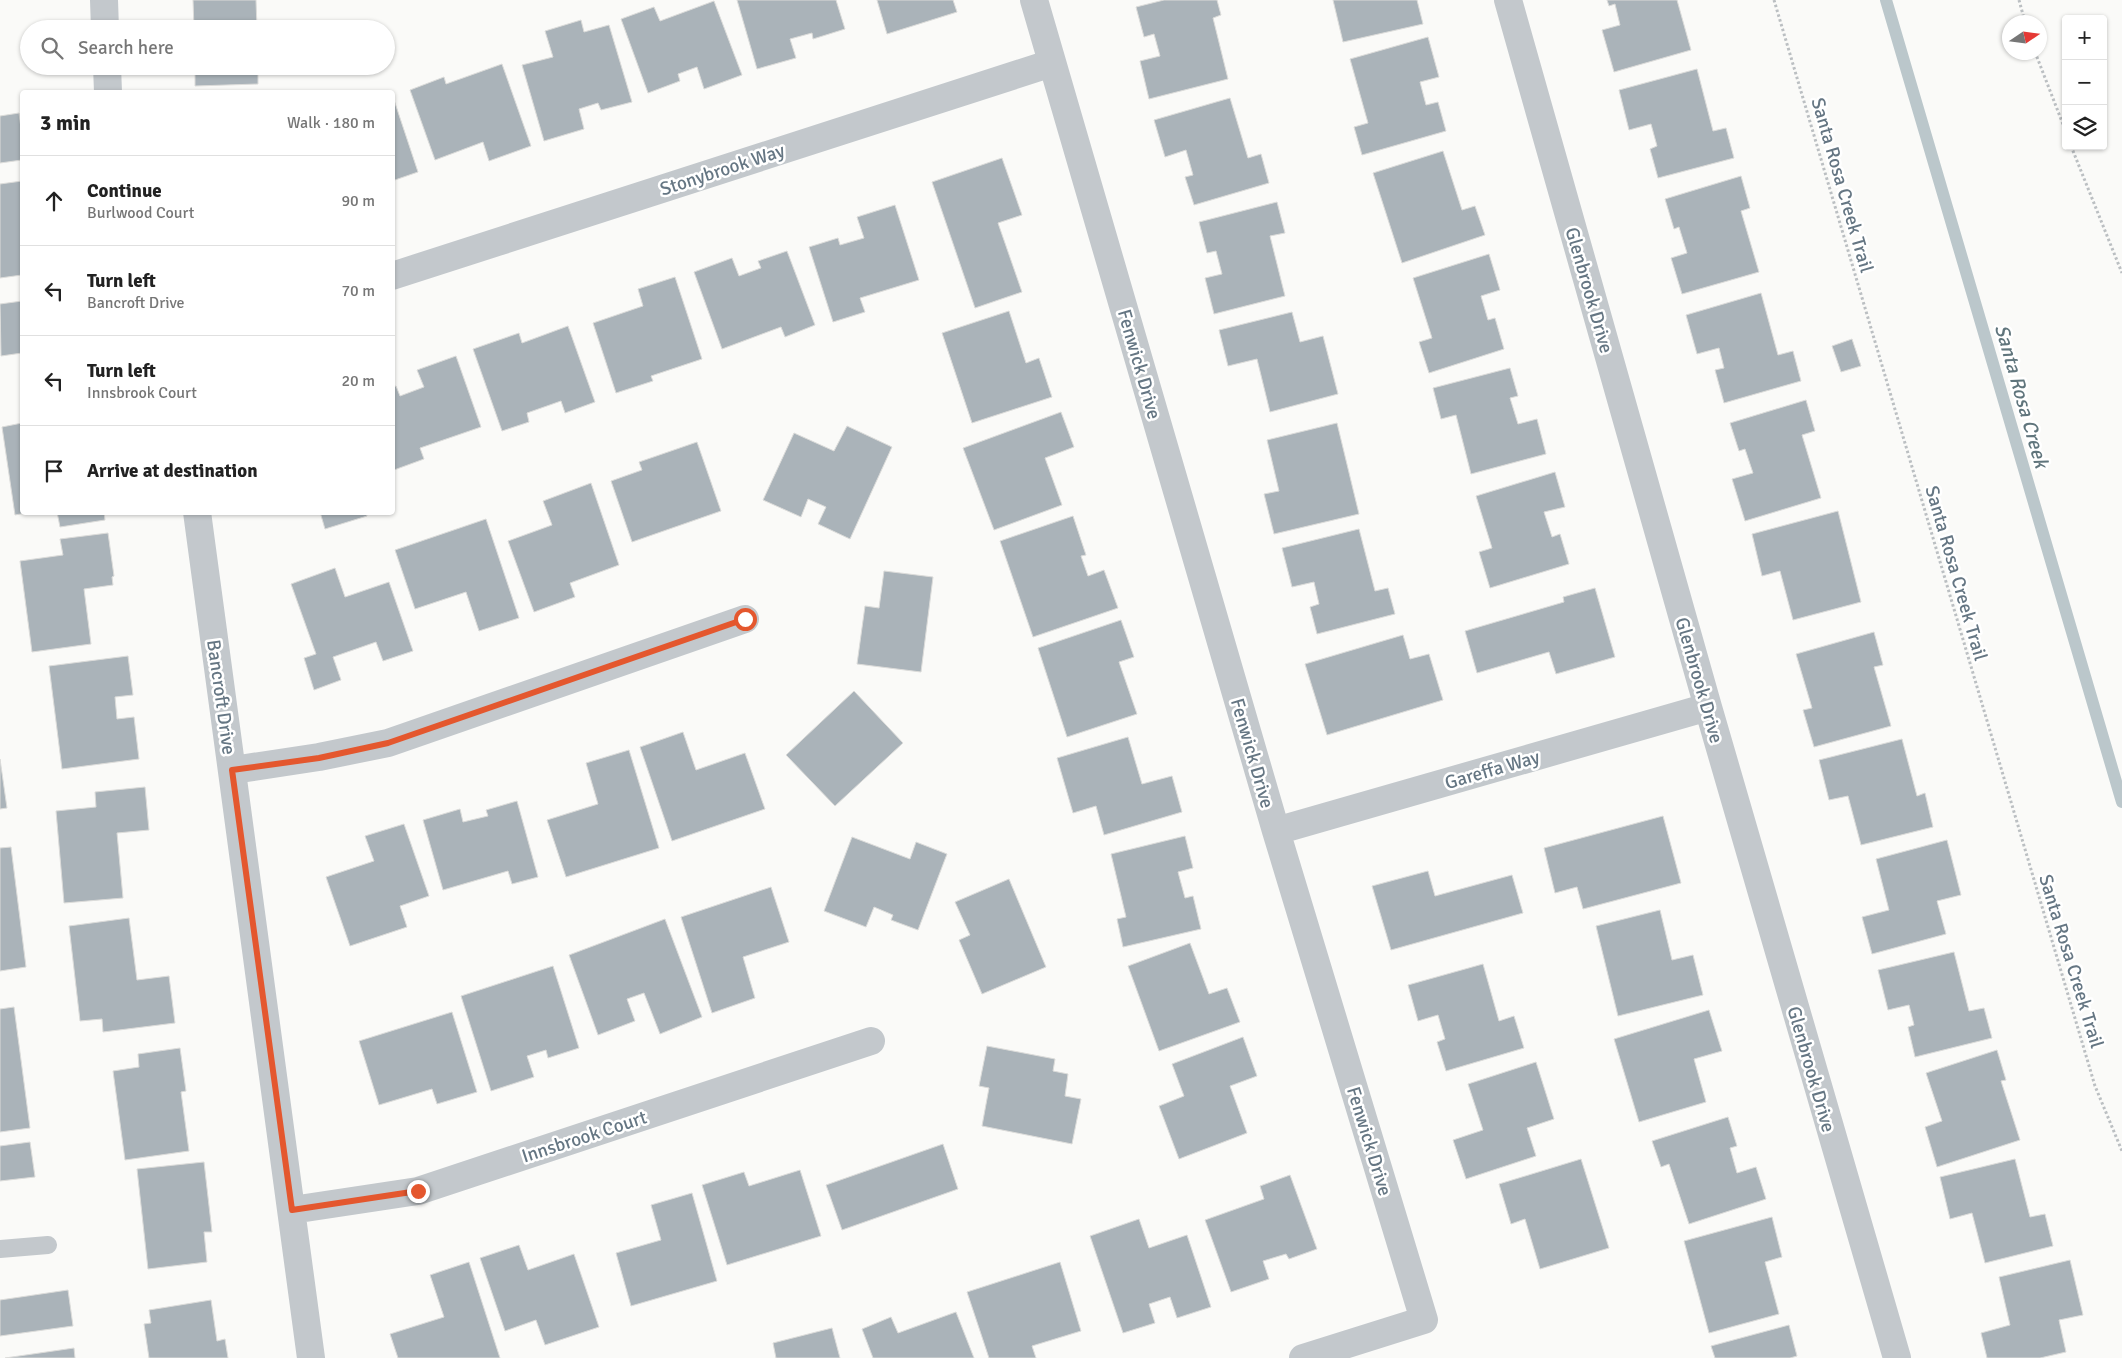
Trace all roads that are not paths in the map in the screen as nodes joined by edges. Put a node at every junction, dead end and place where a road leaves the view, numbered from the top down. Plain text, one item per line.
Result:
1 (104, 0) edge
2 (1034, 0) edge
3 (1508, 0) edge
4 (105, 20) edge
5 (1052, 63) junction
6 (107, 75) edge
7 (108, 90) edge
8 (395, 275) edge
9 (196, 515) edge
10 (745, 619) dead end
11 (1708, 707) junction
12 (232, 770) junction
13 (1276, 831) junction
14 (871, 1041) dead end
15 (292, 1210) junction
16 (48, 1245) dead end
17 (0, 1249) edge
18 (311, 1358) edge
19 (1303, 1358) edge
20 (1897, 1358) edge

1 - 4 street
2 - 5 street, Fenwick Drive
3 - 11 street, Glenbrook Drive
5 - 8 street, Stonybrook Way
5 - 13 street, Fenwick Drive
6 - 7 street
9 - 12 street, Bancroft Drive
10 - 12 street
11 - 13 street, Gareffa Way
11 - 20 street, Glenbrook Drive
12 - 15 street, Bancroft Drive
13 - 19 street, Fenwick Drive
14 - 15 street, Innsbrook Court
15 - 18 street, Bancroft Drive
16 - 17 lane

